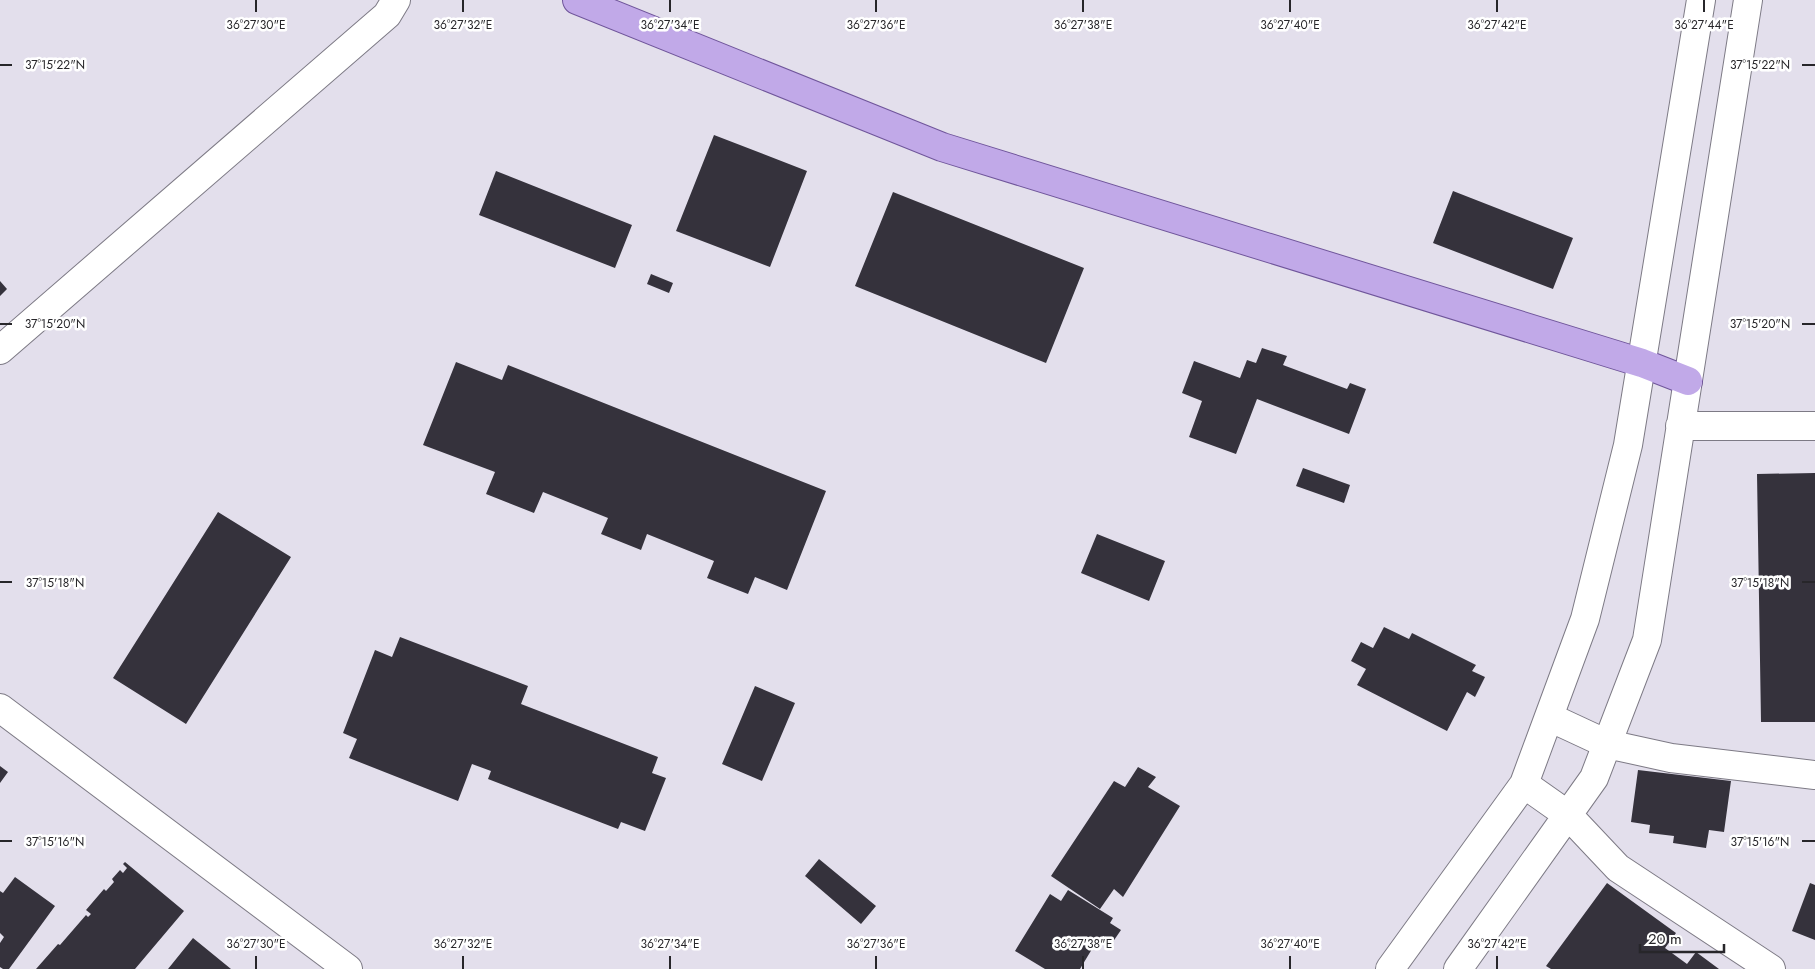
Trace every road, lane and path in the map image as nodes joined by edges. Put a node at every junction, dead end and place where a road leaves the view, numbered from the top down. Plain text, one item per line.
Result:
1 (396, 0) edge
2 (577, 0) edge
3 (1700, 0) edge
4 (1748, 0) edge
5 (0, 350) edge
6 (1642, 362) junction
7 (1688, 381) junction
8 (1680, 426) junction
9 (1815, 426) edge
10 (0, 708) edge
11 (1549, 717) junction
12 (1607, 744) junction
13 (1815, 775) edge
14 (1524, 784) junction
15 (1568, 815) junction
16 (348, 969) edge
17 (1390, 969) edge
18 (1458, 969) edge
19 (1771, 969) edge

1 - 5 street
2 - 6 main road
3 - 6 street
4 - 7 street
6 - 7 main road
6 - 11 street
7 - 8 street
8 - 9 street
8 - 12 street
10 - 16 street
11 - 12 street
11 - 14 street
12 - 13 street
12 - 15 street
14 - 15 street
14 - 17 street
15 - 18 street
15 - 19 street

